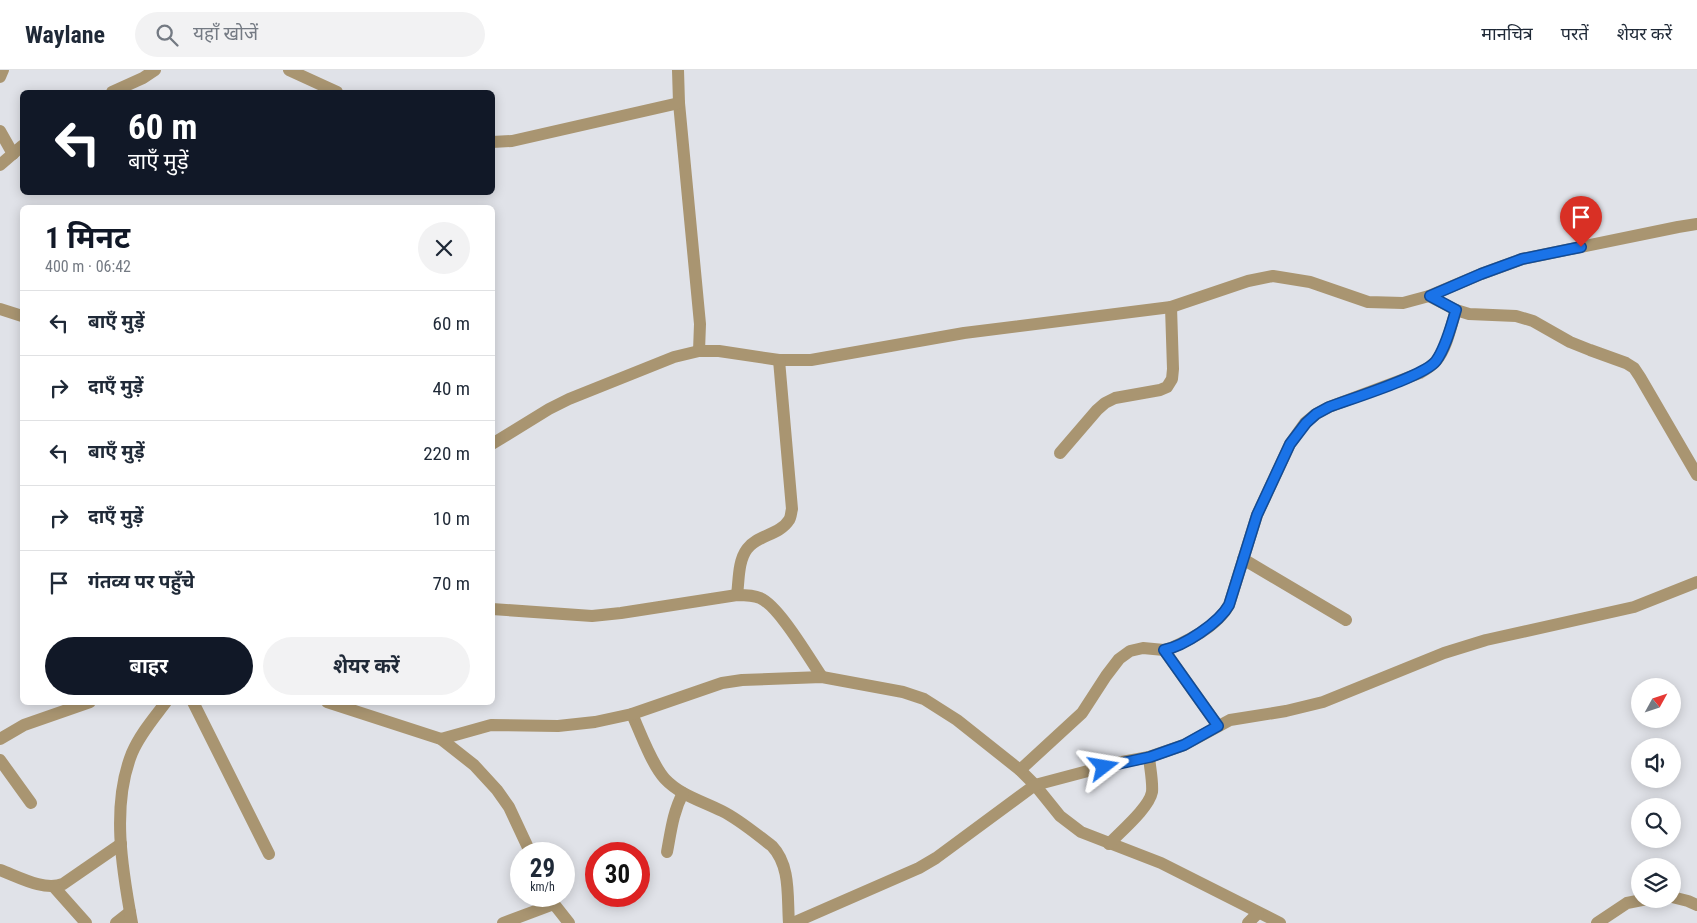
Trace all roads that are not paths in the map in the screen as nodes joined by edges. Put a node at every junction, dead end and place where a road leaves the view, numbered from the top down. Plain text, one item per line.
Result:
1 (3, 70) edge
2 (155, 70) edge
3 (290, 70) edge
4 (678, 70) edge
5 (0, 77) edge
6 (117, 90) edge
7 (333, 90) edge
8 (679, 103) junction
9 (0, 131) edge
10 (495, 142) edge
11 (18, 150) edge
12 (0, 165) edge
13 (1697, 224) edge
14 (1430, 296) junction
15 (1171, 307) junction
16 (0, 309) edge
17 (1456, 310) junction
18 (20, 315) edge
19 (699, 351) junction
20 (779, 360) junction
21 (495, 442) edge
22 (1060, 453) dead end
23 (1697, 475) edge
24 (1243, 559) junction
25 (1697, 582) edge
26 (737, 594) junction
27 (495, 609) edge
28 (1346, 620) dead end
29 (1164, 650) junction
30 (822, 677) junction
31 (81, 705) edge
32 (164, 705) edge
33 (194, 705) edge
34 (336, 705) edge
35 (632, 714) junction
36 (1218, 726) junction
37 (0, 739) edge
38 (441, 739) junction
39 (1150, 757) junction
40 (0, 760) edge
41 (1020, 770) junction
42 (1035, 785) junction
43 (683, 792) junction
44 (31, 803) dead end
45 (525, 842) edge
46 (121, 844) junction
47 (1109, 844) junction
48 (668, 852) dead end
49 (269, 854) dead end
50 (0, 870) edge
51 (54, 887) junction
52 (1681, 899) edge
53 (1631, 902) edge
54 (1697, 905) edge
55 (537, 907) edge
56 (557, 907) edge
57 (1258, 913) junction
58 (131, 918) edge
59 (86, 923) edge
60 (116, 923) edge
61 (503, 923) edge
62 (569, 923) edge
63 (789, 923) edge
64 (793, 923) edge
65 (1248, 923) edge
66 (1280, 923) edge
67 (1597, 923) edge

1 - 5 street
2 - 6 street
3 - 7 street
4 - 8 street
8 - 10 street
8 - 19 street
9 - 11 street
11 - 12 street
13 - 14 street
14 - 15 street
14 - 17 street
15 - 20 street
15 - 22 street
16 - 18 street
17 - 23 street
17 - 24 street
19 - 20 street
19 - 21 street
20 - 26 street
24 - 28 street
24 - 29 street
25 - 36 street
26 - 27 street
26 - 30 street
29 - 36 street
29 - 41 street
30 - 35 street
30 - 41 street
31 - 37 street
32 - 46 street
33 - 49 street
34 - 38 street
35 - 38 street
35 - 43 street
36 - 39 street
38 - 45 street
39 - 42 street
39 - 47 street
40 - 44 street
41 - 42 street
42 - 47 street
42 - 64 street
43 - 48 street
43 - 63 street
46 - 51 street
46 - 58 street
47 - 57 street
50 - 51 street
51 - 59 street
52 - 54 street
53 - 67 street
55 - 61 street
56 - 62 street
57 - 65 street
57 - 66 street
58 - 60 street

